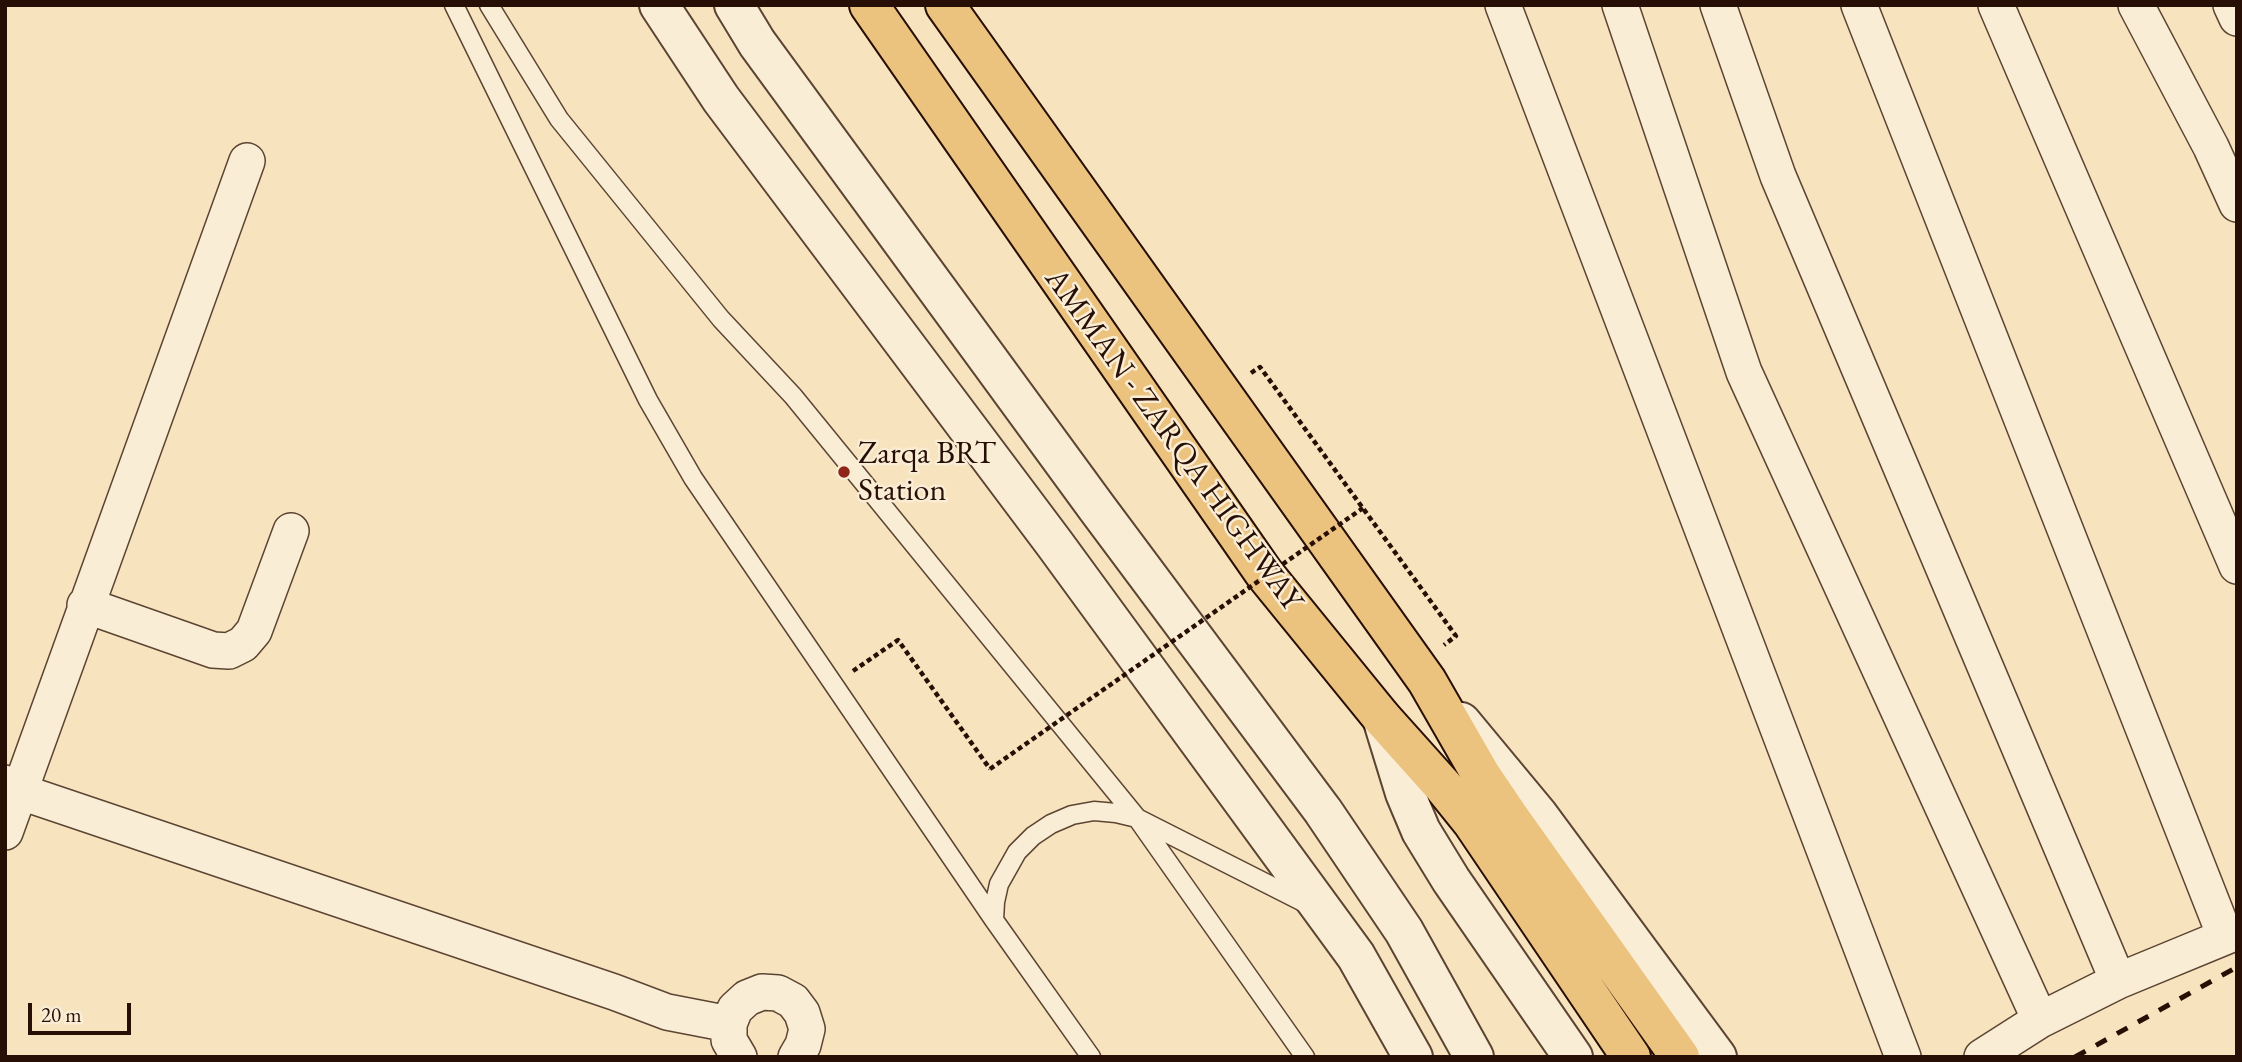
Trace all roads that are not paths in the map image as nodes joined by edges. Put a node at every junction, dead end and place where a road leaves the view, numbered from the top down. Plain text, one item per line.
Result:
1 (454, 5) edge
2 (489, 5) edge
3 (659, 5) edge
4 (734, 5) edge
5 (869, 5) edge
6 (944, 5) edge
7 (1503, 5) edge
8 (1620, 5) edge
9 (1718, 5) edge
10 (1859, 5) edge
11 (1996, 5) edge
12 (2136, 5) edge
13 (2231, 5) edge
14 (2237, 18) edge
15 (247, 161) dead end
16 (2237, 204) edge
17 (291, 531) dead end
18 (2237, 566) edge
19 (85, 606) junction
20 (1427, 681) junction
21 (1382, 718) junction
22 (13, 788) edge
23 (1137, 818) junction
24 (5, 832) edge
25 (1324, 912) junction
26 (994, 920) junction
27 (2231, 934) edge
28 (2118, 981) junction
29 (2040, 1020) junction
30 (735, 1048) edge
31 (796, 1057) edge
32 (1091, 1057) edge
33 (1305, 1057) edge
34 (1413, 1057) edge
35 (1474, 1057) edge
36 (1573, 1057) edge
37 (1631, 1057) edge
38 (1680, 1057) edge
39 (1717, 1057) edge
40 (1903, 1057) edge
41 (1982, 1057) edge

1 - 26 lane
2 - 23 lane
3 - 25 street
4 - 35 street
5 - 21 highway, AMMAN - ZARQA HIGHWAY
6 - 20 highway, AMMAN - ZARQA HIGHWAY
7 - 40 street
8 - 29 street
9 - 28 street
10 - 27 street
11 - 18 street
12 - 16 street
13 - 14 street
15 - 19 street
17 - 19 street
19 - 22 street
20 - 38 highway, AMMAN - ZARQA HIGHWAY
20 - 39 street
21 - 36 street
21 - 37 highway, AMMAN - ZARQA HIGHWAY
22 - 24 street
22 - 30 street
23 - 25 lane
23 - 26 lane
23 - 33 lane
25 - 34 street
26 - 32 lane
27 - 28 street
28 - 29 street
29 - 41 street
30 - 31 street

